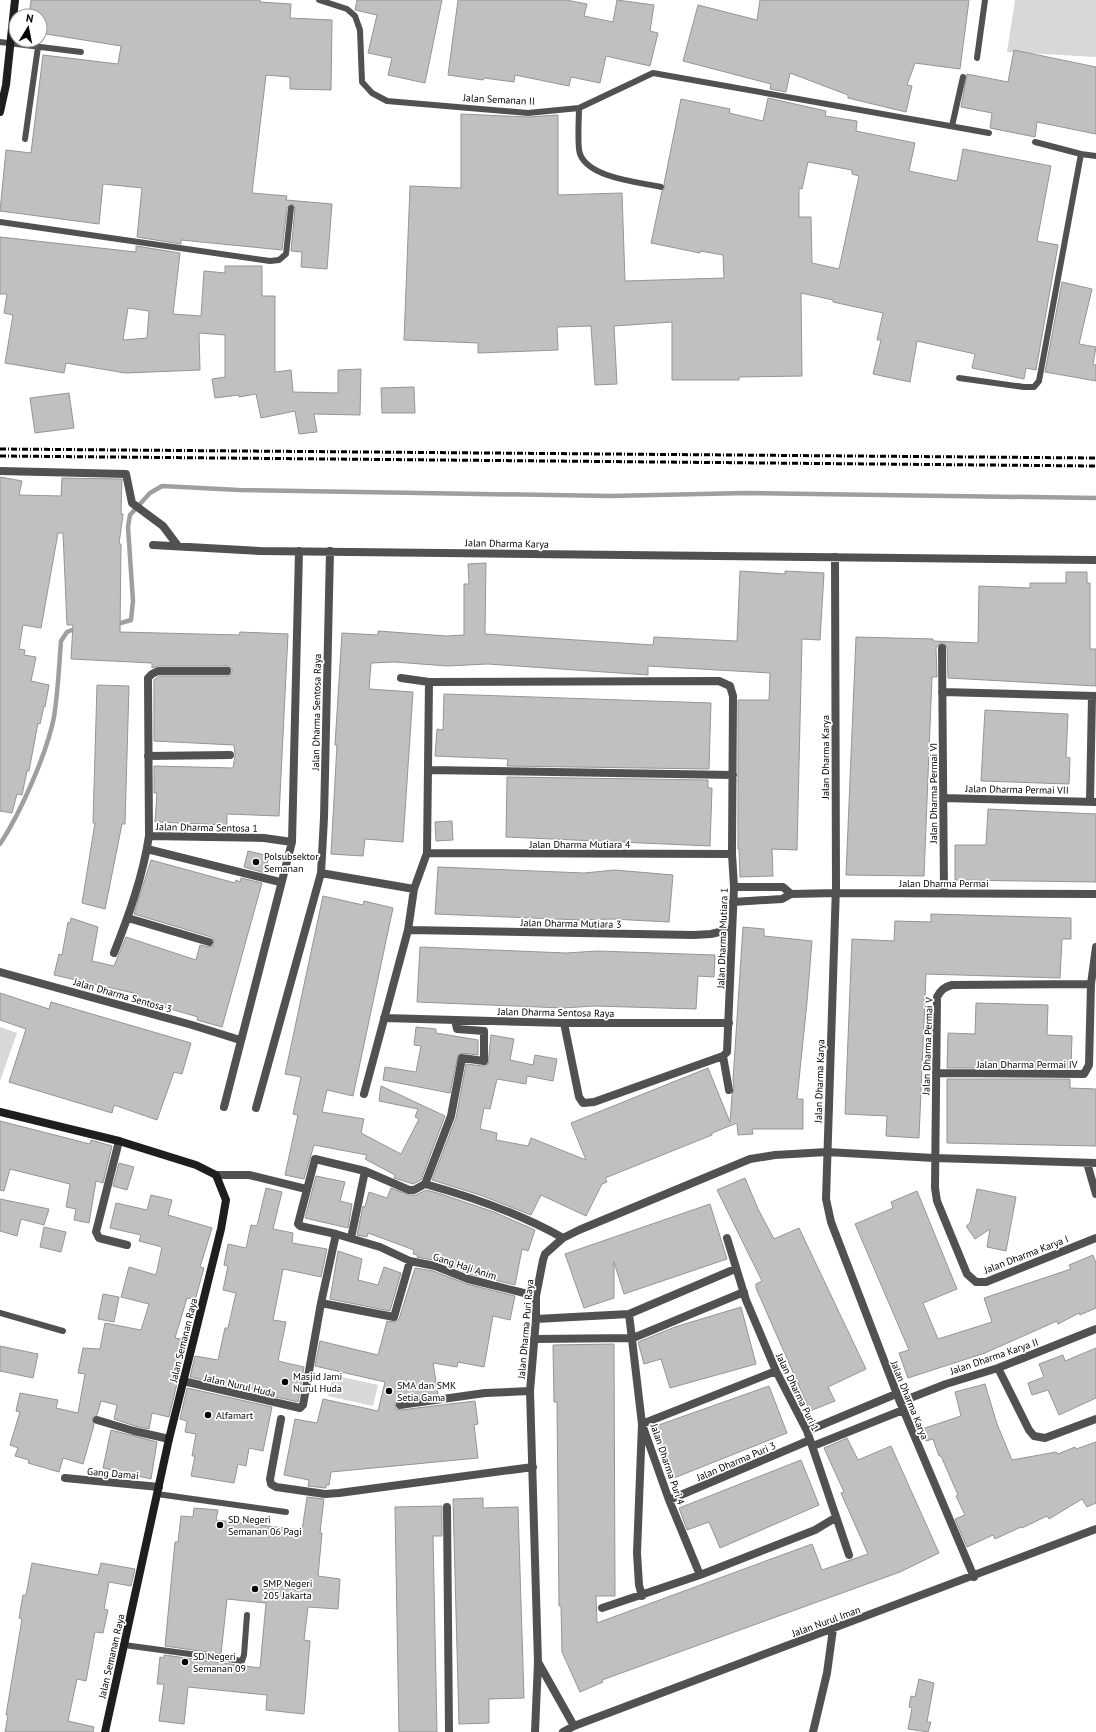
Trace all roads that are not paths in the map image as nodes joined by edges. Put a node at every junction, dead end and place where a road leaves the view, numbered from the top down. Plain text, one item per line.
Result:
1 (319, 0) edge
2 (985, 0) edge
3 (10, 48) edge
4 (38, 48) joint
5 (81, 52) dead end
6 (977, 58) dead end
7 (964, 77) dead end
8 (579, 108) junction
9 (0, 112) edge
10 (952, 126) junction
11 (989, 133) dead end
12 (25, 139) dead end
13 (1035, 142) dead end
14 (1081, 154) junction
15 (1096, 156) edge
16 (661, 187) dead end
17 (291, 208) dead end
18 (0, 222) edge
19 (959, 378) dead end
20 (0, 471) edge
21 (153, 546) dead end
22 (178, 546) junction
23 (299, 551) junction
24 (330, 551) junction
25 (835, 557) junction
26 (1096, 560) edge
27 (942, 648) dead end
28 (227, 671) dead end
29 (401, 678) dead end
30 (429, 682) junction
31 (942, 692) junction
32 (1094, 696) edge
33 (230, 755) dead end
34 (148, 756) junction
35 (428, 770) junction
36 (733, 775) junction
37 (943, 798) junction
38 (1093, 802) edge
39 (149, 836) junction
40 (292, 842) junction
41 (147, 849) junction
42 (427, 853) junction
43 (732, 854) junction
44 (321, 873) junction
45 (280, 882) junction
46 (734, 887) junction
47 (414, 889) junction
48 (836, 892) junction
49 (791, 894) junction
50 (944, 894) junction
51 (1096, 894) edge
52 (733, 902) junction
53 (128, 918) junction
54 (732, 929) junction
55 (408, 930) junction
56 (208, 942) dead end
57 (1096, 947) edge
58 (114, 953) dead end
59 (0, 972) edge
60 (1091, 984) junction
61 (384, 1018) junction
62 (455, 1020) junction
63 (564, 1023) junction
64 (729, 1023) junction
65 (240, 1040) junction
66 (724, 1056) junction
67 (936, 1073) junction
68 (729, 1090) dead end
69 (364, 1094) dead end
70 (224, 1107) dead end
71 (256, 1108) dead end
72 (0, 1112) edge
73 (119, 1141) junction
74 (826, 1152) junction
75 (934, 1158) junction
76 (1087, 1163) junction
77 (1096, 1163) edge
78 (365, 1171) junction
79 (216, 1175) junction
80 (425, 1184) junction
81 (306, 1189) junction
82 (1096, 1194) edge
83 (336, 1234) junction
84 (351, 1238) junction
85 (563, 1238) junction
86 (726, 1238) dead end
87 (1096, 1238) edge
88 (127, 1245) dead end
89 (410, 1261) junction
90 (735, 1269) junction
91 (744, 1292) junction
92 (536, 1296) junction
93 (321, 1303) junction
94 (0, 1313) edge
95 (629, 1314) junction
96 (536, 1319) junction
97 (1096, 1330) edge
98 (63, 1331) dead end
99 (633, 1338) junction
100 (534, 1339) junction
101 (998, 1368) junction
102 (776, 1371) junction
103 (182, 1381) junction
104 (530, 1391) junction
105 (900, 1402) junction
106 (400, 1405) dead end
107 (281, 1419) dead end
108 (1096, 1419) edge
109 (97, 1420) dead end
110 (642, 1424) junction
111 (807, 1431) junction
112 (169, 1439) junction
113 (811, 1443) junction
114 (533, 1467) junction
115 (65, 1478) dead end
116 (158, 1490) junction
117 (669, 1500) junction
118 (447, 1507) dead end
119 (286, 1512) dead end
120 (835, 1518) junction
121 (1096, 1530) edge
122 (849, 1556) dead end
123 (700, 1575) junction
124 (974, 1577) junction
125 (642, 1596) junction
126 (602, 1608) dead end
127 (247, 1615) dead end
128 (833, 1630) junction
129 (124, 1645) junction
130 (538, 1662) junction
131 (574, 1726) junction
132 (105, 1732) edge
133 (449, 1732) edge
134 (535, 1732) edge
135 (563, 1732) edge
136 (813, 1732) edge

1 - 8 lane, Jalan Semanan II
2 - 6 lane
3 - 9 street
4 - 5 lane
4 - 12 lane
7 - 10 lane
8 - 10 lane, Jalan Semanan II
8 - 16 lane
10 - 11 lane, Jalan Semanan II
13 - 14 lane
14 - 15 lane
14 - 19 lane
17 - 18 lane
20 - 22 street
21 - 22 street, Jalan Dharma Karya
22 - 23 street, Jalan Dharma Karya
23 - 24 street, Jalan Dharma Karya
23 - 40 street
24 - 25 street, Jalan Dharma Karya
24 - 44 street, Jalan Dharma Sentosa Raya
25 - 26 street, Jalan Dharma Karya
25 - 48 street, Jalan Dharma Karya
27 - 31 street, Jalan Dharma Permai VI
28 - 34 street
29 - 30 street, Jalan Dharma Mutiara 1
30 - 35 street
30 - 36 street, Jalan Dharma Mutiara 1
31 - 32 street
31 - 37 street, Jalan Dharma Permai VI
32 - 38 street, Jalan Dharma Permai VII
33 - 34 street
34 - 39 street
35 - 36 street
35 - 42 street
36 - 43 street, Jalan Dharma Mutiara 1
37 - 38 street, Jalan Dharma Permai VII
37 - 50 street, Jalan Dharma Permai VI
39 - 40 street, Jalan Dharma Sentosa 1
39 - 41 street, Jalan Dharma Sentosa 1
40 - 45 street
41 - 45 street
41 - 53 street, Jalan Dharma Sentosa 1
42 - 43 street, Jalan Dharma Mutiara 4
42 - 47 street
43 - 46 street, Jalan Dharma Mutiara 1
44 - 47 street
44 - 71 street, Jalan Dharma Sentosa Raya
45 - 65 street
46 - 49 street, Jalan Dharma Permai
46 - 52 street, Jalan Dharma Mutiara 1
47 - 55 street
48 - 49 street, Jalan Dharma Permai
48 - 50 street, Jalan Dharma Permai
48 - 74 street, Jalan Dharma Karya
49 - 52 street, Jalan Dharma Permai
50 - 51 street, Jalan Dharma Permai
52 - 54 street, Jalan Dharma Mutiara 1
53 - 56 street
53 - 58 street, Jalan Dharma Sentosa 1
54 - 55 street, Jalan Dharma Mutiara 3
54 - 64 street, Jalan Dharma Mutiara 1
55 - 61 street
57 - 60 street, Jalan Dharma Permai IV
59 - 65 street, Jalan Dharma Sentosa 3
60 - 67 street, Jalan Dharma Permai V
60 - 67 street, Jalan Dharma Permai IV
61 - 62 street, Jalan Dharma Sentosa Raya
61 - 69 street
62 - 63 street, Jalan Dharma Sentosa Raya
62 - 80 street
63 - 64 street, Jalan Dharma Sentosa Raya
63 - 66 street
64 - 66 street, Jalan Dharma Mutiara 1
65 - 70 street
66 - 68 street
67 - 75 street, Jalan Dharma Permai V
72 - 73 street
73 - 79 street
73 - 88 street
74 - 75 street
74 - 85 street, Jalan Dharma Puri Raya
74 - 105 street, Jalan Dharma Karya
75 - 76 street
75 - 87 street, Jalan Dharma Karya I
76 - 77 street
76 - 82 street
78 - 80 street
78 - 81 street
78 - 84 street
79 - 81 street
79 - 103 street, Jalan Semanan Raya
80 - 85 street
81 - 83 street, Gang Haji Anim
83 - 84 street, Gang Haji Anim
83 - 93 street
84 - 89 street, Gang Haji Anim
85 - 92 street, Jalan Dharma Puri Raya
86 - 90 street, Jalan Dharma Puri 1
89 - 92 street, Gang Haji Anim
89 - 93 street
90 - 91 street, Jalan Dharma Puri 1
90 - 95 street
91 - 99 street
91 - 102 street, Jalan Dharma Puri 1
92 - 96 street, Jalan Dharma Puri Raya
93 - 103 street, Jalan Nurul Huda
94 - 98 lane
95 - 96 street
95 - 99 street
96 - 100 street, Jalan Dharma Puri Raya
97 - 101 street, Jalan Dharma Karya II
99 - 100 street
99 - 110 street
100 - 104 street, Jalan Dharma Puri Raya
101 - 105 street, Jalan Dharma Karya II
101 - 108 street
102 - 110 street, Jalan Dharma Puri 4
102 - 111 street, Jalan Dharma Puri 1
103 - 112 street, Jalan Semanan Raya
104 - 106 street
104 - 114 street, Jalan Dharma Puri Raya
105 - 111 street
105 - 113 street, Jalan Dharma Puri 3
105 - 124 street, Jalan Dharma Karya
107 - 114 street
109 - 112 street
110 - 117 street, Jalan Dharma Puri 4
110 - 125 street
111 - 113 street, Jalan Dharma Puri 1
112 - 116 street, Jalan Semanan Raya
113 - 117 street, Jalan Dharma Puri 3
113 - 120 street, Jalan Dharma Puri 1
114 - 130 street, Jalan Dharma Puri Raya
115 - 116 street, Gang Damai
116 - 119 lane
116 - 129 street, Jalan Semanan Raya
117 - 123 street, Jalan Dharma Puri 4
118 - 133 street
120 - 122 street, Jalan Dharma Puri 1
120 - 123 street
121 - 124 street, Jalan Nurul Iman
123 - 125 street
124 - 128 street, Jalan Nurul Iman
125 - 126 street
127 - 129 lane
128 - 131 street, Jalan Nurul Iman
128 - 136 street
129 - 132 street, Jalan Semanan Raya
130 - 131 street, Jalan Dharma Puri Raya
130 - 134 street, Jalan Dharma Puri Raya
131 - 135 street, Jalan Nurul Iman

